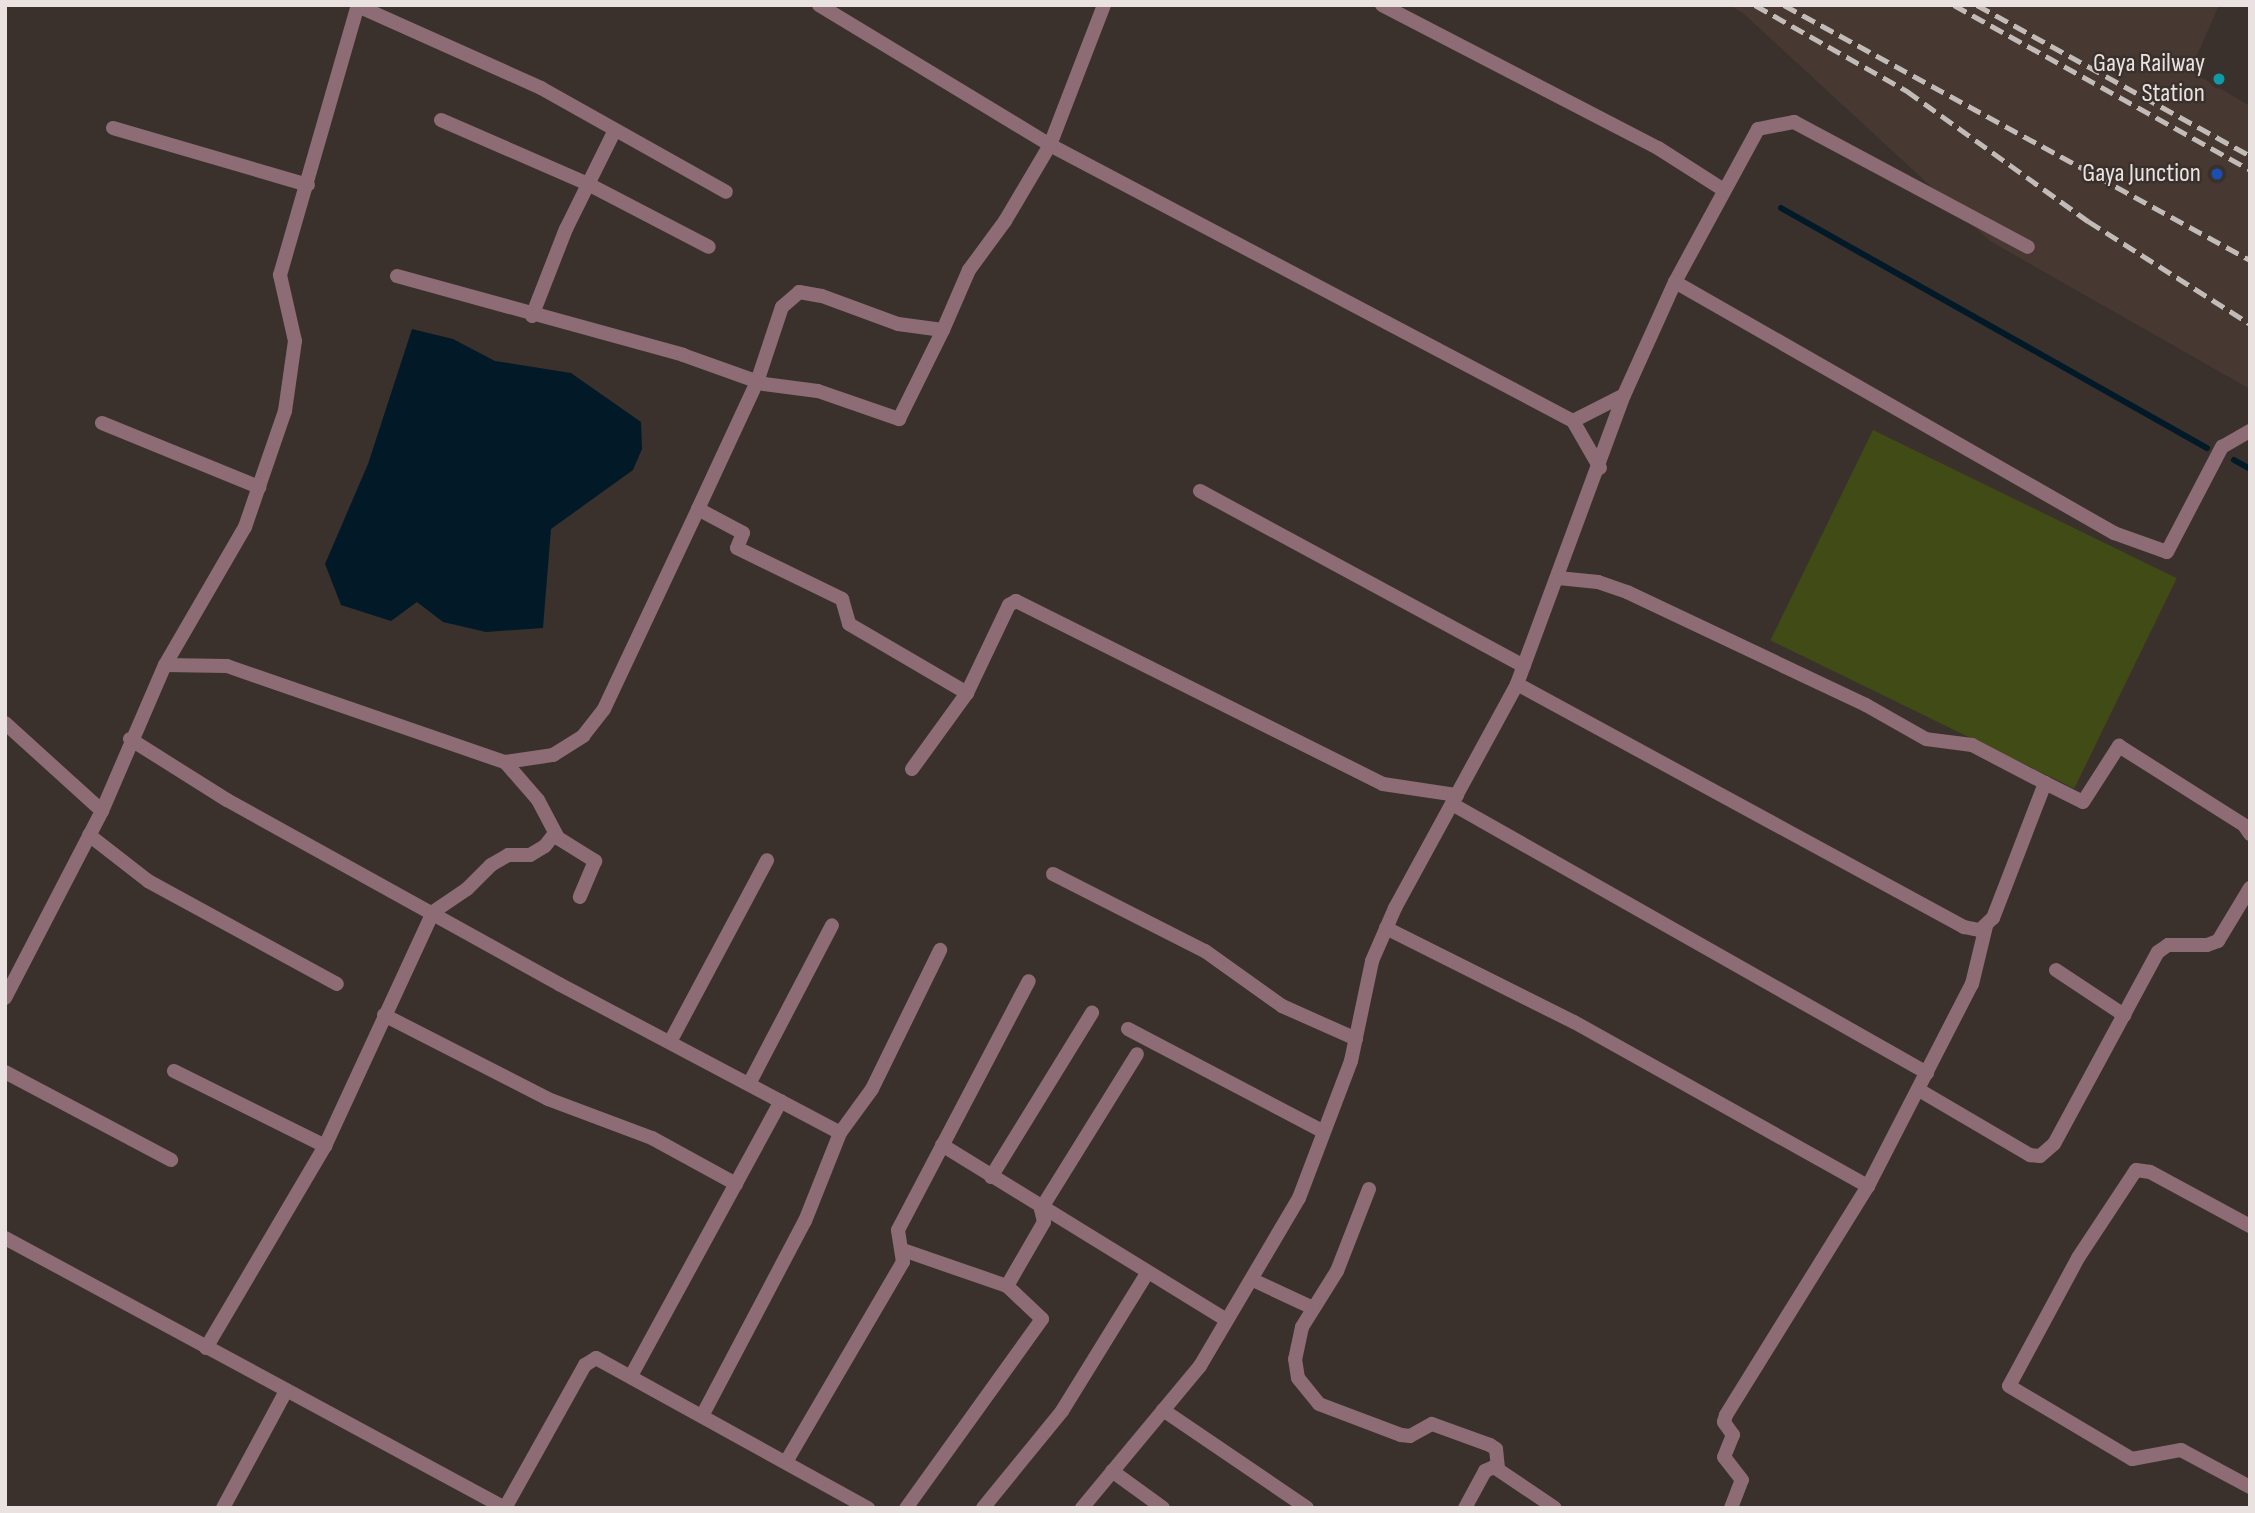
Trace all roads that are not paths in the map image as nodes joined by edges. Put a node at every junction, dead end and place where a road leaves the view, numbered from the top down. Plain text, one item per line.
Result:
1 (358, 5) edge
2 (819, 5) edge
3 (1104, 5) edge
4 (1382, 5) edge
5 (441, 120) dead end
6 (113, 128) dead end
7 (615, 130) junction
8 (1049, 145) junction
9 (588, 184) junction
10 (308, 185) junction
11 (1722, 189) junction
12 (726, 192) dead end
13 (709, 247) dead end
14 (2028, 247) dead end
15 (397, 276) dead end
16 (1675, 282) junction
17 (532, 316) junction
18 (943, 330) junction
19 (757, 382) junction
20 (1624, 395) junction
21 (1573, 421) junction
22 (102, 423) dead end
23 (2250, 431) edge
24 (1600, 468) junction
25 (259, 487) junction
26 (1200, 491) dead end
27 (698, 509) junction
28 (1558, 578) junction
29 (165, 665) junction
30 (1524, 666) junction
31 (1517, 684) junction
32 (967, 693) junction
33 (5, 723) edge
34 (130, 739) junction
35 (505, 762) junction
36 (912, 769) dead end
37 (2045, 783) junction
38 (1455, 800) junction
39 (102, 811) junction
40 (555, 833) junction
41 (2250, 834) edge
42 (89, 835) junction
43 (767, 860) dead end
44 (1053, 874) dead end
45 (2250, 888) edge
46 (580, 897) dead end
47 (433, 912) junction
48 (832, 925) dead end
49 (1986, 926) junction
50 (1386, 929) junction
51 (940, 950) dead end
52 (2056, 970) dead end
53 (1029, 981) dead end
54 (337, 984) dead end
55 (5, 998) edge
56 (1092, 1013) dead end
57 (384, 1015) junction
58 (2124, 1015) junction
59 (1128, 1029) dead end
60 (1356, 1039) junction
61 (670, 1042) junction
62 (1137, 1055) dead end
63 (174, 1071) dead end
64 (5, 1072) edge
65 (1927, 1073) junction
66 (749, 1084) junction
67 (1919, 1090) junction
68 (781, 1101) junction
69 (1324, 1132) junction
70 (840, 1133) junction
71 (325, 1146) junction
72 (942, 1146) junction
73 (172, 1160) dead end
74 (991, 1177) junction
75 (736, 1185) junction
76 (1868, 1186) junction
77 (1369, 1189) dead end
78 (1041, 1209) junction
79 (2250, 1226) edge
80 (5, 1238) edge
81 (903, 1250) junction
82 (1148, 1272) junction
83 (1253, 1280) junction
84 (1007, 1286) junction
85 (1313, 1308) junction
86 (1227, 1320) junction
87 (206, 1348) junction
88 (631, 1376) junction
89 (286, 1391) junction
90 (1163, 1410) junction
91 (702, 1416) junction
92 (786, 1462) junction
93 (1498, 1469) junction
94 (1112, 1471) junction
95 (2250, 1487) edge
96 (223, 1508) edge
97 (505, 1508) edge
98 (868, 1508) edge
99 (905, 1508) edge
100 (983, 1508) edge
101 (1082, 1508) edge
102 (1163, 1508) edge
103 (1307, 1508) edge
104 (1465, 1508) edge
105 (1555, 1508) edge
106 (1731, 1508) edge

1 - 7 street
1 - 10 street
2 - 8 street
3 - 8 street
4 - 11 street
5 - 9 street
6 - 10 street
7 - 9 street
7 - 12 street
8 - 18 street
8 - 21 street
9 - 13 street
9 - 17 street
10 - 25 street
11 - 14 street
11 - 16 street
15 - 17 street
16 - 20 street
16 - 23 street
17 - 19 street
18 - 19 street
18 - 19 street
19 - 27 street
20 - 21 street
20 - 24 street
21 - 24 street
22 - 25 street
24 - 28 street
25 - 29 street
26 - 30 street
27 - 32 street
27 - 35 street
28 - 30 street
28 - 37 street
29 - 34 street
29 - 35 street
30 - 31 street
31 - 38 street
31 - 49 street
32 - 36 street
32 - 38 street
33 - 39 street
34 - 39 street
34 - 47 street
35 - 40 street
37 - 41 street
37 - 49 street
38 - 50 street
38 - 65 street
39 - 42 street
40 - 46 street
40 - 47 street
42 - 54 street
42 - 55 street
43 - 61 street
44 - 60 street
45 - 58 street
47 - 57 street
47 - 61 street
48 - 66 street
49 - 65 street
50 - 60 street
50 - 76 street
51 - 70 street
52 - 58 street
53 - 72 street
56 - 74 street
57 - 71 street
57 - 75 street
58 - 67 street
59 - 69 street
60 - 69 street
61 - 66 street
62 - 78 street
63 - 71 street
64 - 73 street
65 - 67 street
66 - 68 street
67 - 76 street
68 - 70 street
68 - 75 street
69 - 83 street
70 - 91 street
71 - 87 street
72 - 74 street
72 - 81 street
74 - 78 street
75 - 88 street
76 - 106 street
77 - 85 street
78 - 82 street
78 - 84 street
79 - 95 street
80 - 87 street
81 - 84 street
81 - 92 street
82 - 86 street
82 - 100 street
83 - 85 street
83 - 86 street
84 - 99 street
85 - 93 street
86 - 90 street
87 - 89 street
88 - 91 street
88 - 97 street
89 - 96 street
89 - 97 street
90 - 94 street
90 - 103 street
91 - 92 street
92 - 98 street
93 - 104 street
93 - 105 street
94 - 101 street
94 - 102 street

